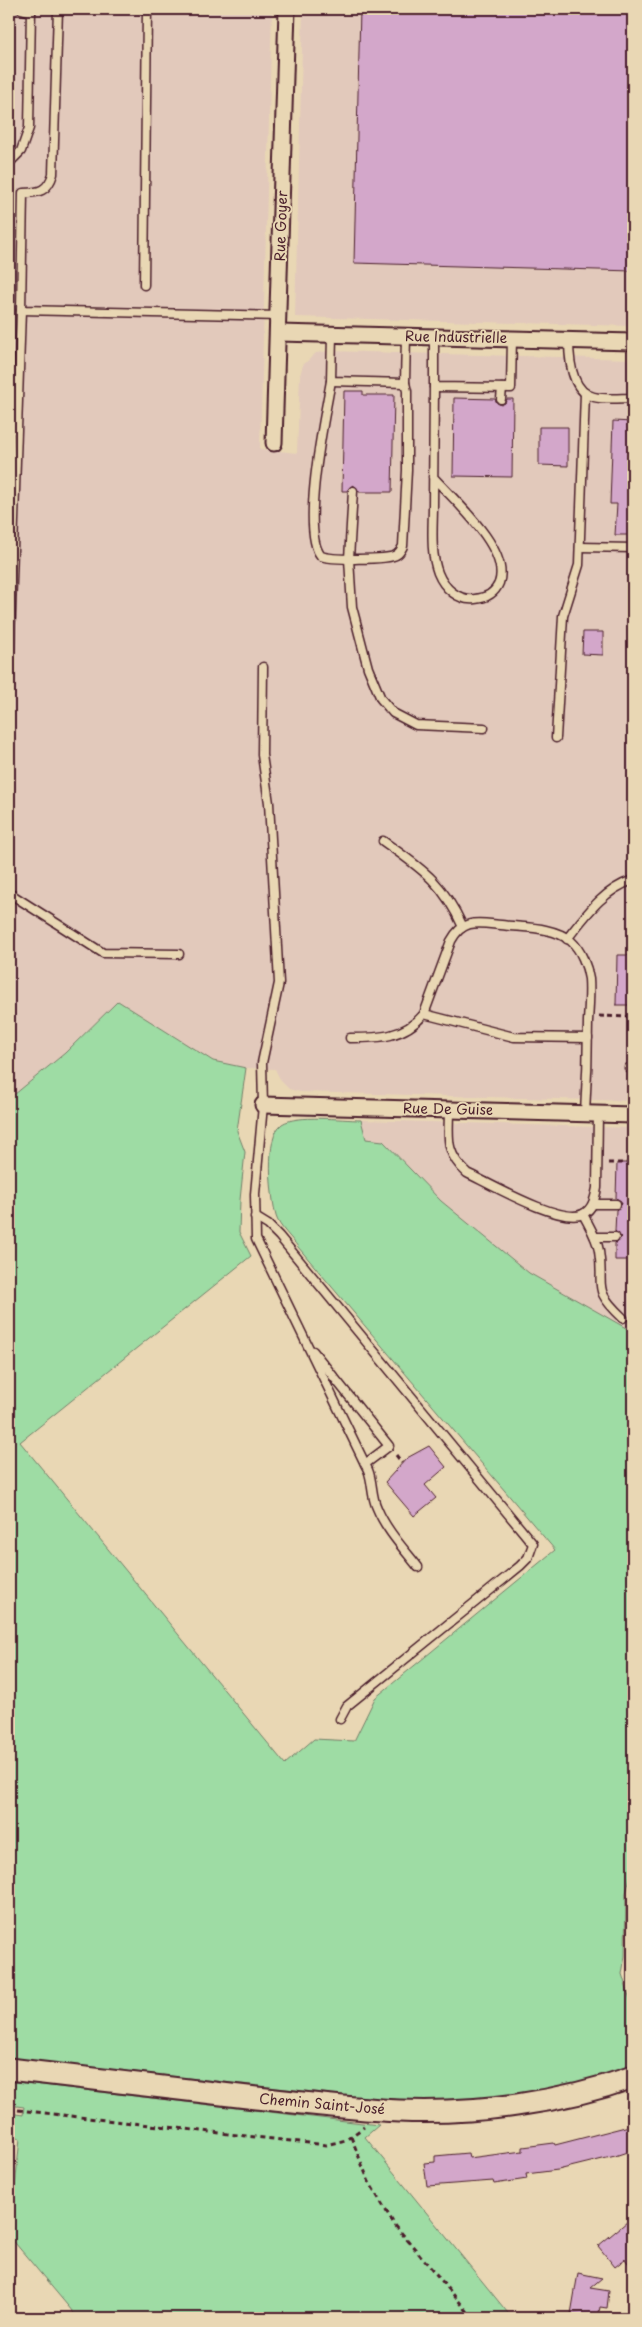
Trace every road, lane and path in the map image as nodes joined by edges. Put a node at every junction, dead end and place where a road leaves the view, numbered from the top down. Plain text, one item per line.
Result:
1 (21, 9) edge
2 (58, 9) edge
3 (147, 9) edge
4 (287, 9) edge
5 (31, 10) edge
6 (9, 163) edge
7 (144, 285) dead end
8 (21, 310) junction
9 (279, 316) junction
10 (279, 333) junction
11 (332, 335) junction
12 (406, 336) junction
13 (434, 337) junction
14 (512, 338) junction
15 (569, 340) junction
16 (633, 342) edge
17 (331, 381) junction
18 (405, 383) junction
19 (434, 387) junction
20 (502, 388) junction
21 (585, 393) junction
22 (633, 398) edge
23 (501, 399) dead end
24 (274, 443) dead end
25 (434, 477) junction
26 (353, 491) dead end
27 (580, 546) junction
28 (633, 548) edge
29 (350, 559) junction
30 (263, 667) dead end
31 (9, 670) edge
32 (484, 728) dead end
33 (556, 738) dead end
34 (383, 841) dead end
35 (633, 880) edge
36 (9, 893) edge
37 (463, 926) junction
38 (567, 939) junction
39 (179, 954) dead end
40 (424, 1014) junction
41 (588, 1016) junction
42 (633, 1017) edge
43 (350, 1038) dead end
44 (588, 1038) junction
45 (263, 1105) junction
46 (449, 1108) junction
47 (591, 1113) junction
48 (633, 1114) edge
49 (612, 1163) dead end
50 (627, 1163) dead end
51 (593, 1204) junction
52 (616, 1204) dead end
53 (583, 1214) junction
54 (255, 1217) junction
55 (595, 1237) junction
56 (615, 1237) dead end
57 (623, 1318) dead end
58 (305, 1341) junction
59 (365, 1464) junction
60 (418, 1567) dead end
61 (340, 1719) dead end
62 (9, 2069) edge
63 (633, 2077) edge
64 (9, 2109) edge
65 (366, 2125) dead end
66 (352, 2137) junction
67 (473, 2318) edge

1 - 5 lane
2 - 8 lane
3 - 7 lane
4 - 9 street, Rue Goyer
5 - 6 lane
8 - 9 lane
8 - 31 lane
9 - 10 street, Rue Goyer
10 - 11 street, Rue Industrielle
10 - 24 street, Rue Goyer
11 - 12 street, Rue Industrielle
11 - 17 lane
12 - 13 street, Rue Industrielle
12 - 18 lane
13 - 14 street, Rue Industrielle
13 - 19 lane
14 - 15 street, Rue Industrielle
14 - 20 lane
15 - 16 street, Rue Industrielle
15 - 21 lane
17 - 18 lane
17 - 29 lane
18 - 29 lane
19 - 20 lane
19 - 25 lane
20 - 23 lane
21 - 22 lane
21 - 27 lane
25 - 25 lane
26 - 29 lane
27 - 28 lane
27 - 33 lane
29 - 32 lane
30 - 45 lane
34 - 37 lane
35 - 38 lane
36 - 39 lane
37 - 38 lane
37 - 40 lane
38 - 41 lane
40 - 43 lane
40 - 44 lane
41 - 42 path
41 - 44 lane
44 - 47 lane
45 - 46 street, Rue De Guise
45 - 54 lane
46 - 47 street, Rue De Guise
46 - 53 lane
47 - 48 street, Rue De Guise
47 - 51 lane
49 - 50 path
51 - 52 lane
51 - 53 lane
53 - 55 lane
54 - 58 lane
54 - 61 lane
55 - 56 lane
55 - 57 lane
58 - 59 lane
58 - 59 lane
59 - 60 lane
62 - 63 street, Chemin Saint-José
64 - 66 path, Chemin Saint-José
65 - 66 path, Chemin Saint-José
66 - 67 path

